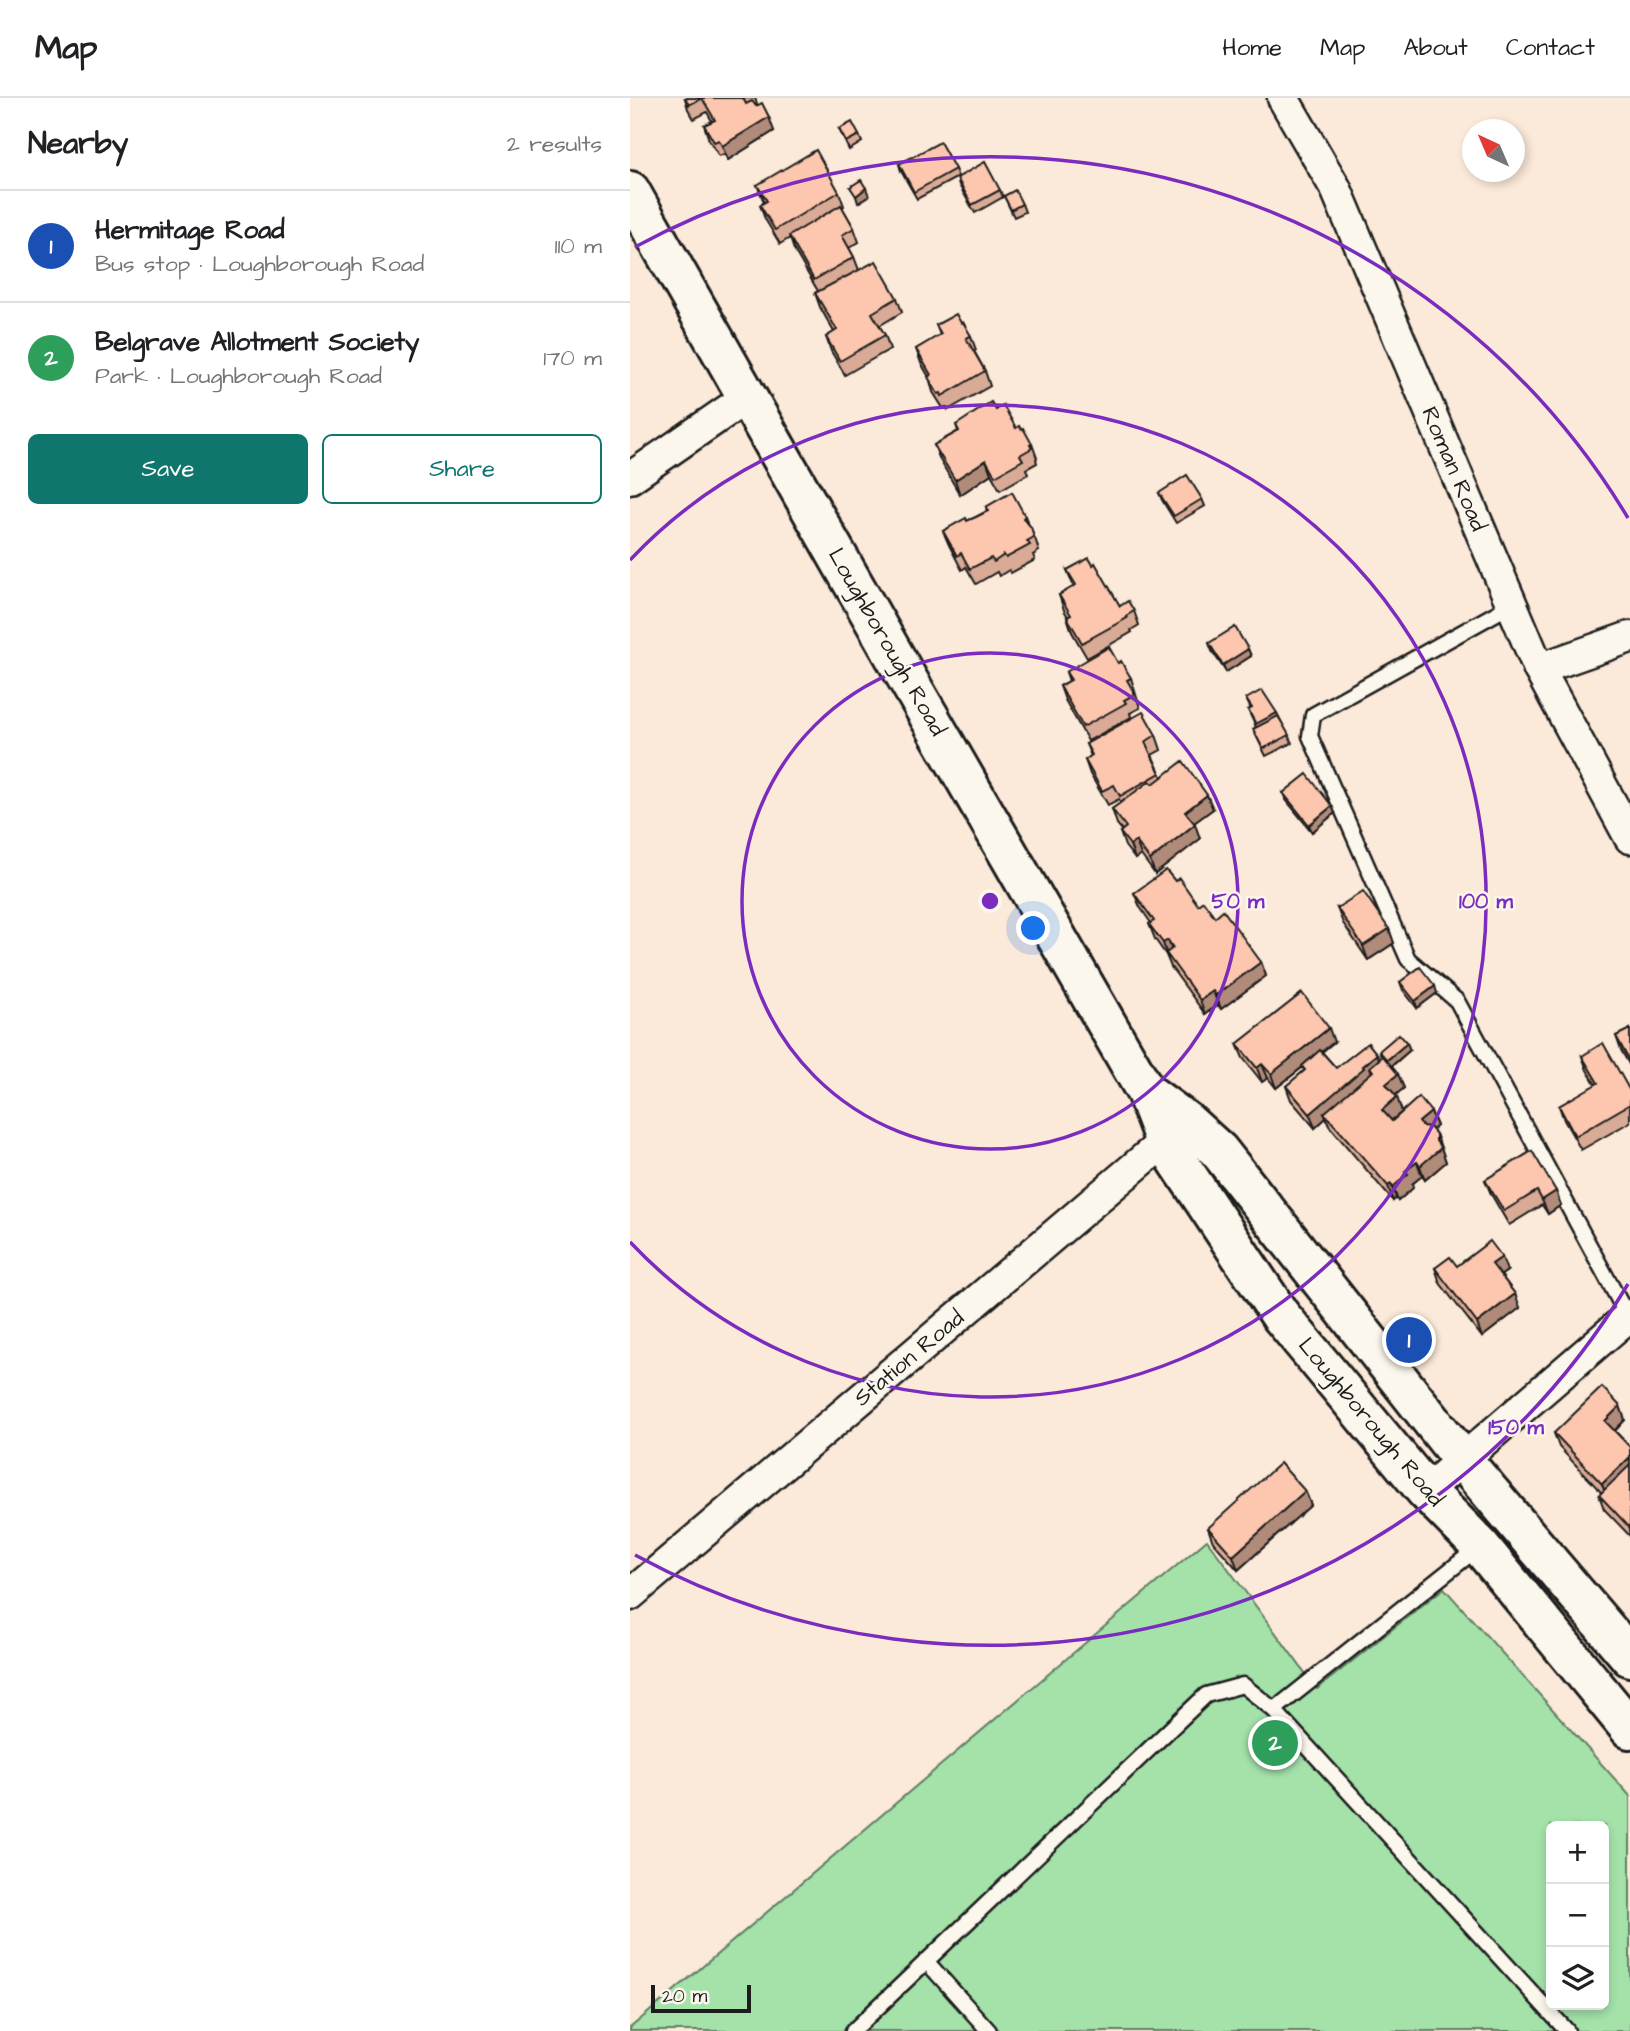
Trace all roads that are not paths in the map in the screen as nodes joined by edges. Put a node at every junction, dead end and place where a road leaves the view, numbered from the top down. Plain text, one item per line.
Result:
1 (1283, 98) edge
2 (630, 191) edge
3 (747, 397) junction
4 (630, 478) edge
5 (1511, 605) junction
6 (1630, 637) edge
7 (1539, 669) junction
8 (1630, 838) edge
9 (1176, 1132) junction
10 (1629, 1316) edge
11 (1461, 1458) junction
12 (1426, 1491) junction
13 (1480, 1546) junction
14 (630, 1595) edge
15 (1630, 1657) edge
16 (1275, 1710) junction
17 (1630, 1729) edge
18 (926, 1961) junction
19 (853, 2031) edge
20 (989, 2031) edge
21 (1567, 2031) edge

1 - 5 street, Roman Road
2 - 3 highway, Loughborough Road
3 - 4 street
3 - 9 highway, Loughborough Road
5 - 7 street, Roman Road
5 - 10 lane
6 - 7 street
7 - 8 street, Roman Road
9 - 11 highway, Loughborough Road
9 - 12 highway, Loughborough Road
9 - 14 street, Station Road
10 - 11 street
11 - 12 street
11 - 15 highway, Loughborough Road
12 - 13 highway, Loughborough Road
13 - 16 lane
13 - 17 highway, Loughborough Road
16 - 18 lane
16 - 21 lane
18 - 19 lane
18 - 20 lane

